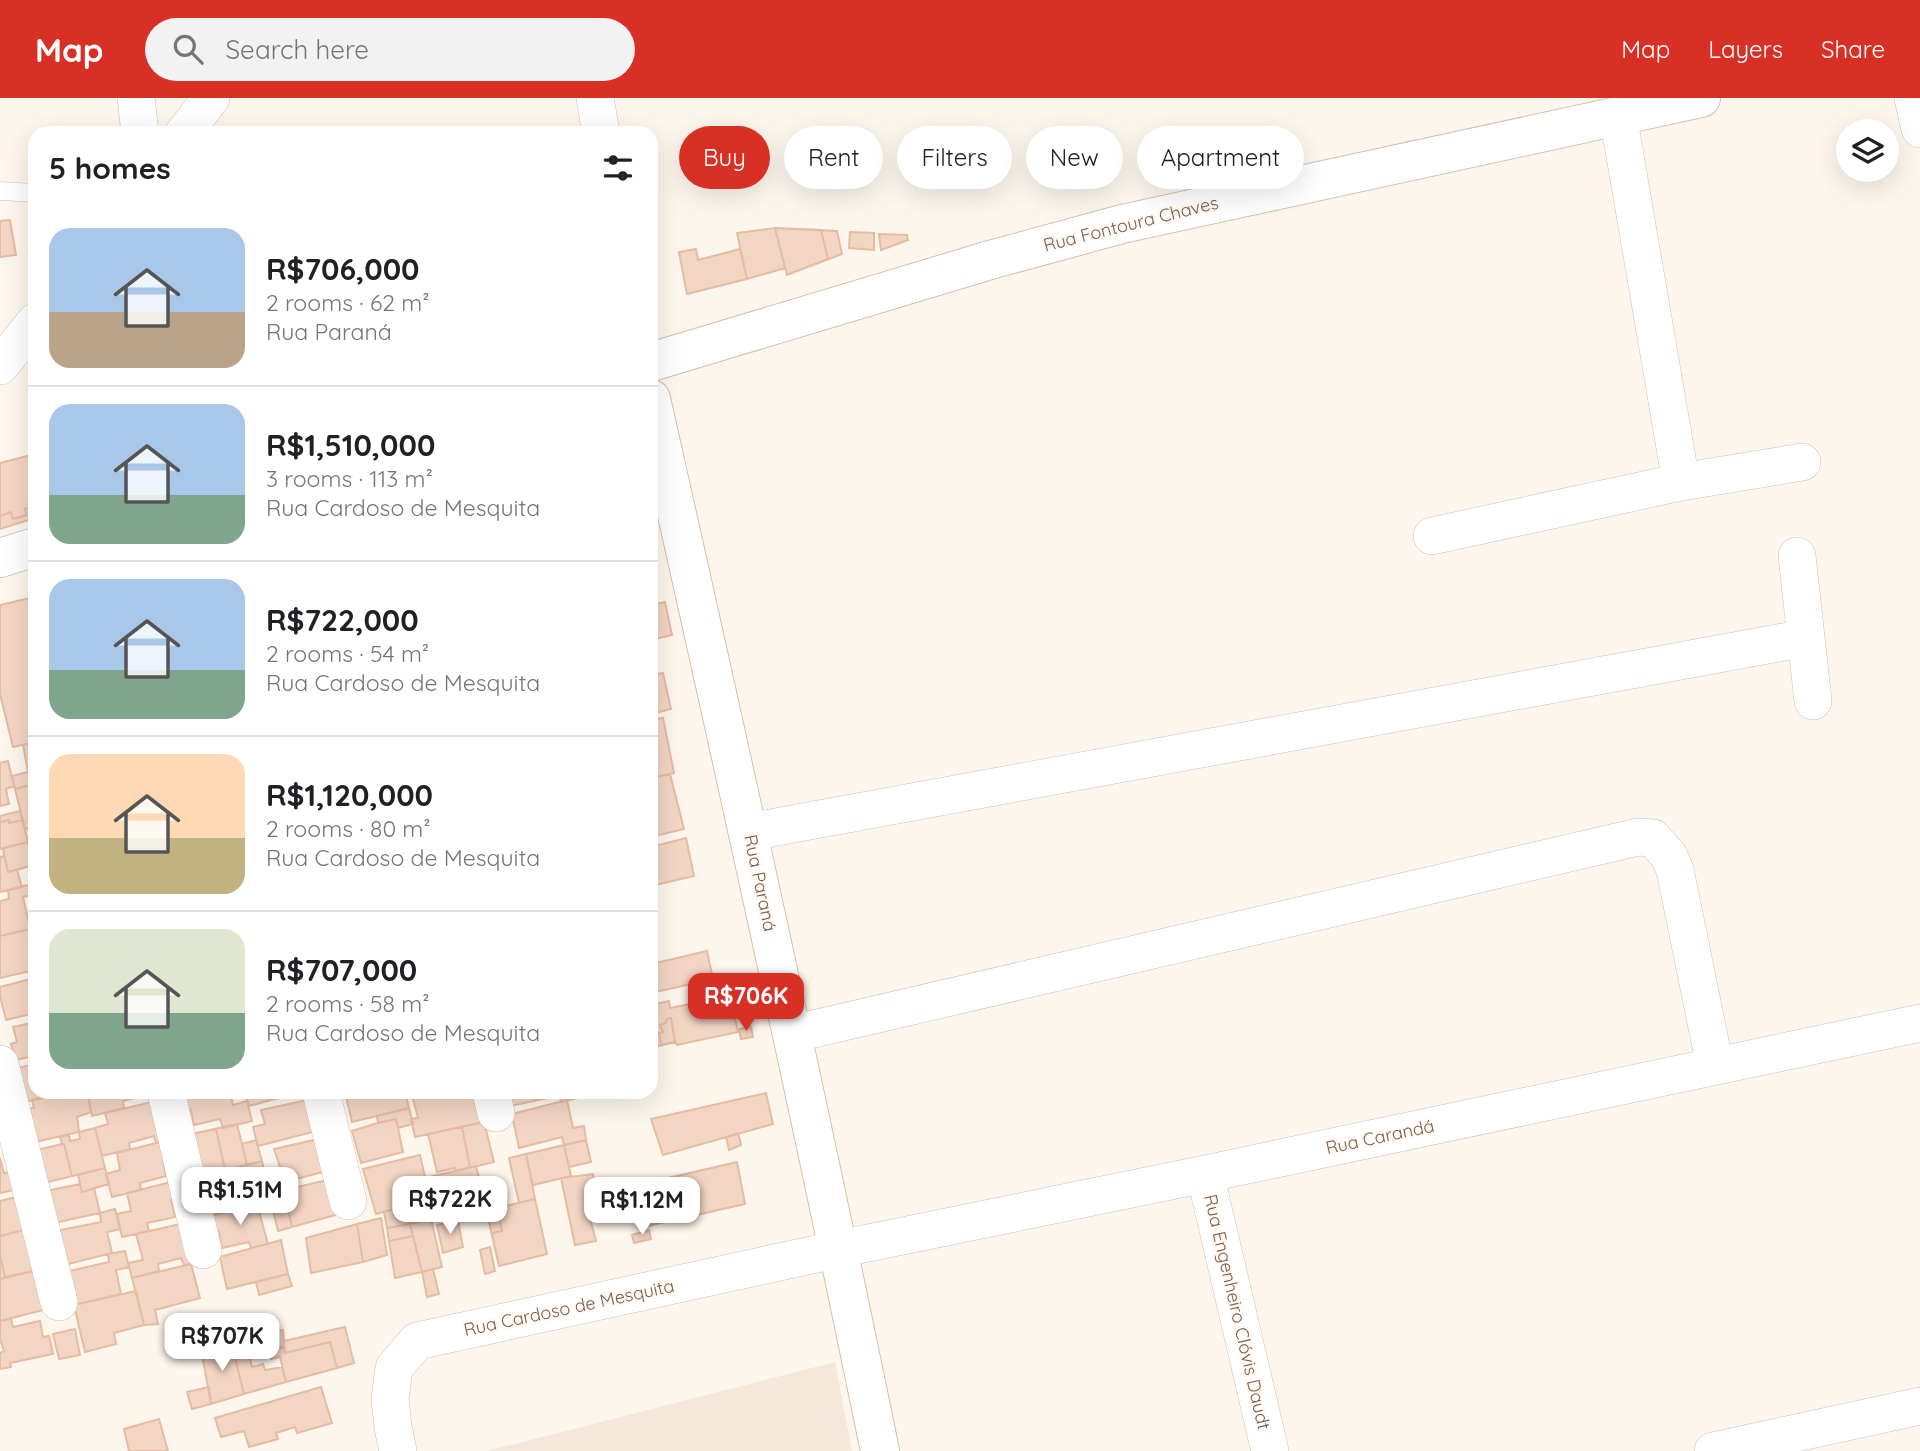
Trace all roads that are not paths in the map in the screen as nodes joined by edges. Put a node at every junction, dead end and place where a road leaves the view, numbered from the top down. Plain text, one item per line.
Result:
1 (136, 98) edge
2 (211, 98) edge
3 (594, 98) edge
4 (1701, 98) edge
5 (1913, 98) edge
6 (1618, 115) junction
7 (139, 126) edge
8 (189, 126) edge
9 (600, 126) edge
10 (1920, 129) edge
11 (0, 191) edge
12 (28, 193) edge
13 (28, 331) edge
14 (658, 360) edge
15 (0, 366) edge
16 (658, 430) edge
17 (1802, 462) dead end
18 (1681, 482) junction
19 (1432, 536) dead end
20 (1797, 556) dead end
21 (1805, 638) junction
22 (1813, 701) dead end
23 (749, 832) junction
24 (1920, 1023) edge
25 (793, 1034) junction
26 (0, 1064) edge
27 (1715, 1066) junction
28 (168, 1099) edge
29 (323, 1099) edge
30 (1205, 1174) junction
31 (348, 1201) dead end
32 (839, 1249) junction
33 (203, 1250) dead end
34 (59, 1302) dead end
35 (1920, 1406) edge
36 (398, 1451) edge
37 (880, 1451) edge
38 (1269, 1451) edge
39 (1713, 1451) edge

1 - 7 street
2 - 8 street
3 - 9 street
4 - 6 street, Rua Fontoura Chaves
5 - 10 street
6 - 14 street, Rua Fontoura Chaves
6 - 18 street
11 - 12 lane
13 - 15 street
16 - 23 street, Rua Paraná
17 - 18 street
18 - 19 street
20 - 21 street
21 - 22 street
21 - 23 street
23 - 25 street, Rua Paraná
24 - 27 street, Rua Carandá
25 - 27 street
25 - 32 street, Rua Paraná
26 - 34 street
27 - 30 street, Rua Carandá
28 - 33 street
29 - 31 street
30 - 32 street, Rua Carandá
30 - 38 street, Rua Engenheiro Clóvis Daudt
32 - 36 street, Rua Cardoso de Mesquita
32 - 37 street, Rua Paraná
35 - 39 street

